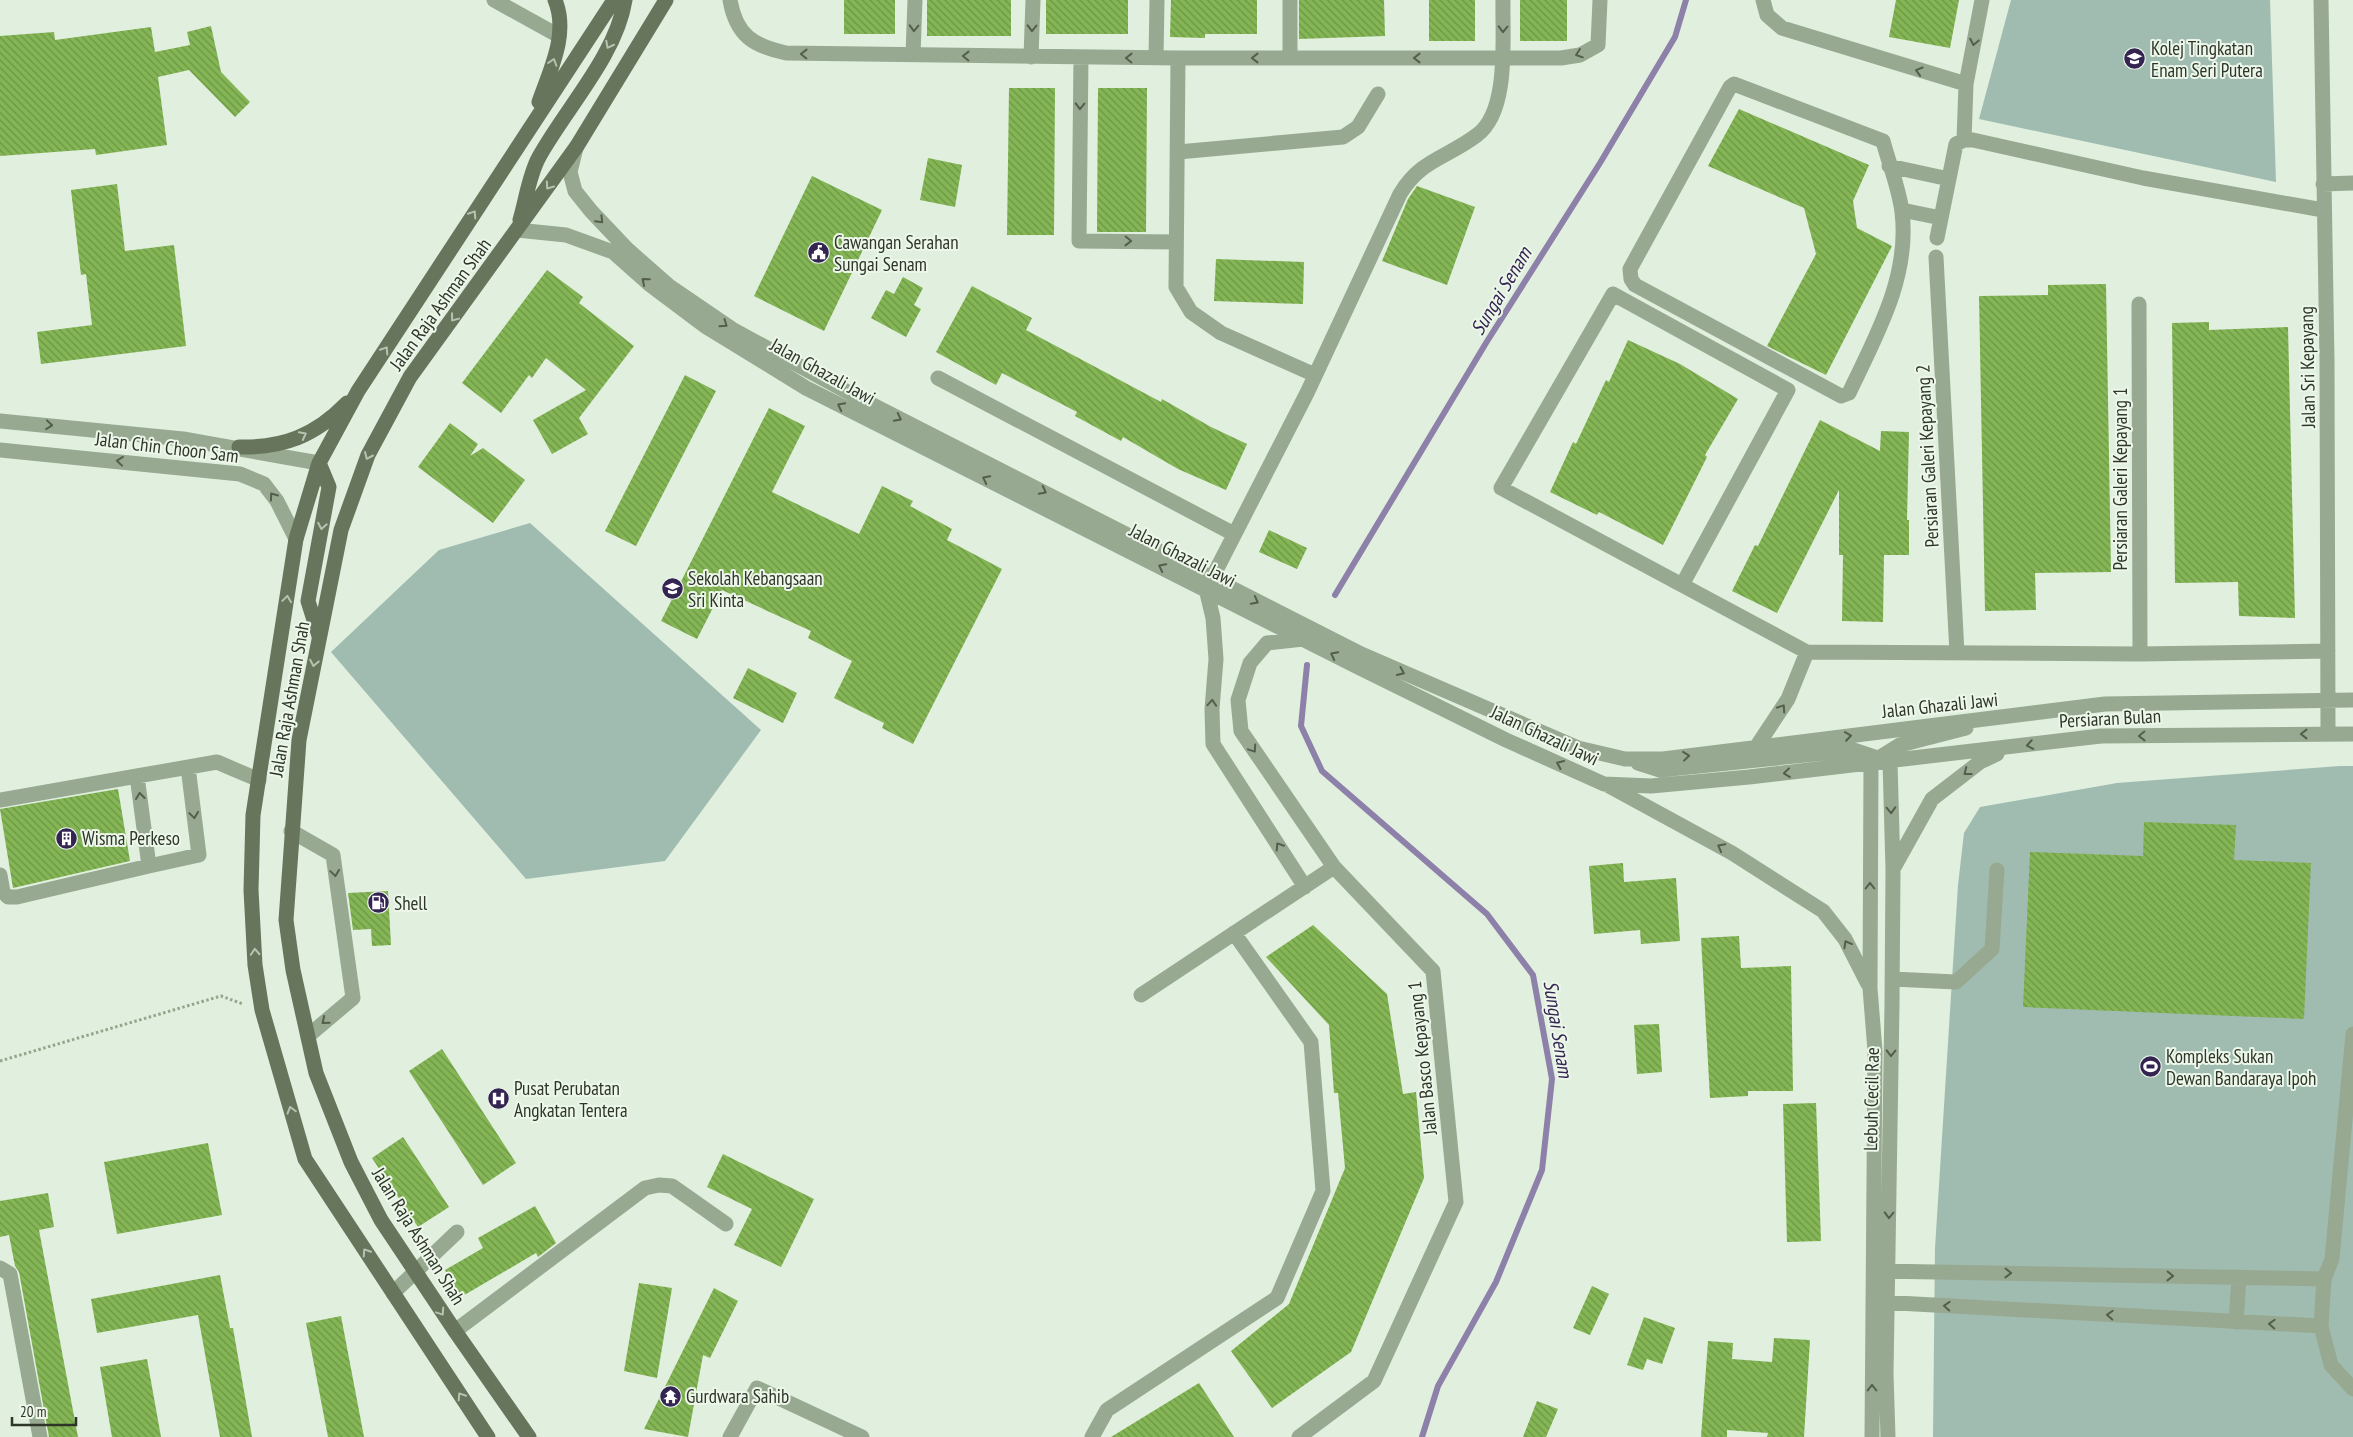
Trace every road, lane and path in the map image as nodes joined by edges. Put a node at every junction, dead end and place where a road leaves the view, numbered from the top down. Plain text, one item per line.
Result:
1 (494, 0) edge
2 (555, 0) edge
3 (666, 0) edge
4 (730, 0) edge
5 (915, 0) edge
6 (1033, 0) edge
7 (1157, 0) edge
8 (1290, 0) edge
9 (1503, 0) edge
10 (1600, 0) edge
11 (1763, 0) edge
12 (1982, 0) edge
13 (2321, 0) edge
14 (616, 1) edge
15 (559, 36) junction
16 (913, 55) junction
17 (1031, 56) junction
18 (1081, 57) junction
19 (1156, 58) junction
20 (1178, 58) junction
21 (1290, 58) junction
22 (1502, 58) junction
23 (1966, 84) junction
24 (1378, 94) dead end
25 (531, 125) junction
26 (1964, 140) junction
27 (577, 146) junction
28 (1178, 152) junction
29 (1890, 166) junction
30 (1949, 180) junction
31 (2353, 183) edge
32 (2323, 184) junction
33 (1902, 210) junction
34 (2323, 210) junction
35 (1941, 218) junction
36 (517, 230) junction
37 (1937, 238) dead end
38 (1176, 242) junction
39 (1936, 257) dead end
40 (2140, 304) dead end
41 (1315, 375) junction
42 (938, 378) dead end
43 (358, 391) junction
44 (0, 421) edge
45 (239, 447) junction
46 (0, 450) edge
47 (319, 463) junction
48 (1234, 534) junction
49 (296, 539) junction
50 (1209, 583) junction
51 (1682, 585) junction
52 (319, 637) junction
53 (1303, 639) junction
54 (2328, 651) junction
55 (1807, 652) junction
56 (1957, 653) junction
57 (2140, 654) junction
58 (2328, 699) junction
59 (2353, 700) edge
60 (1994, 719) junction
61 (2328, 734) junction
62 (2353, 734) edge
63 (1755, 748) junction
64 (2010, 748) junction
65 (1622, 758) junction
66 (1880, 761) junction
67 (188, 767) junction
68 (137, 776) junction
69 (259, 780) junction
70 (1604, 784) junction
71 (0, 800) edge
72 (291, 831) junction
73 (149, 866) junction
74 (1334, 867) junction
75 (1893, 869) junction
76 (1998, 870) dead end
77 (0, 875) edge
78 (1305, 887) junction
79 (1234, 934) junction
80 (1892, 979) junction
81 (1870, 988) junction
82 (1141, 995) dead end
83 (262, 1010) junction
84 (2353, 1034) edge
85 (308, 1036) junction
86 (0, 1061) edge
87 (726, 1224) dead end
88 (457, 1232) dead end
89 (0, 1268) edge
90 (1873, 1270) junction
91 (414, 1271) junction
92 (1889, 1271) junction
93 (2238, 1277) junction
94 (2324, 1279) junction
95 (393, 1293) junction
96 (1873, 1302) junction
97 (1889, 1303) junction
98 (2236, 1322) junction
99 (2321, 1326) junction
100 (455, 1332) junction
101 (2353, 1389) edge
102 (40, 1437) edge
103 (488, 1437) edge
104 (529, 1437) edge
105 (730, 1437) edge
106 (862, 1437) edge
107 (1092, 1437) edge
108 (1299, 1437) edge
109 (1872, 1437) edge
110 (1888, 1437) edge

1 - 15 street
2 - 15 main road
3 - 27 main road, Jalan Raja Ashman Shah
16 -> 4 street
5 -> 16 street
6 -> 17 street
7 - 19 street
8 - 21 street
9 -> 22 street
10 -> 22 street
23 -> 11 street
12 -> 23 street
13 - 32 street, Jalan Sri Kepayang
14 - 25 main road, Jalan Raja Ashman Shah
14 -> 36 main road
25 -> 15 main road
17 -> 16 street
17 - 18 street
19 -> 18 street
18 -> 38 street
19 - 20 street
21 -> 20 street
20 - 28 street
22 -> 21 street
22 - 41 street
23 - 26 street
24 - 28 street
43 -> 25 main road, Jalan Raja Ashman Shah
26 - 30 street
26 - 34 street
27 -> 36 main road, Jalan Raja Ashman Shah
27 -> 50 street
28 - 38 street
29 - 30 street
29 - 33 street
29 - 33 street
30 - 35 street
31 - 32 street
32 - 34 street, Jalan Sri Kepayang
33 - 35 street
34 - 54 street, Jalan Sri Kepayang
35 - 37 street
50 -> 36 street, Jalan Ghazali Jawi
36 -> 52 main road, Jalan Raja Ashman Shah
38 - 41 street
39 - 56 street, Persiaran Galeri Kepayang 2
40 - 57 street, Persiaran Galeri Kepayang 1
41 - 48 street
42 - 48 street
45 -> 43 main road
43 - 47 main road, Jalan Raja Ashman Shah
44 -> 45 street, Jalan Chin Choon Sam
45 - 47 street, Jalan Chin Choon Sam
49 -> 46 street, Jalan Chin Choon Sam
47 - 49 main road, Jalan Raja Ashman Shah
47 -> 52 main road
48 - 50 street
69 -> 49 main road, Jalan Raja Ashman Shah
50 - 53 street, Jalan Ghazali Jawi
50 -> 65 street, Jalan Ghazali Jawi
78 -> 50 street
51 - 51 street
51 - 55 street
52 -> 72 main road, Jalan Raja Ashman Shah
70 -> 53 street, Jalan Ghazali Jawi
53 -> 74 street, Jalan Basco Kepayang 1
54 - 57 street
54 - 58 street, Jalan Sri Kepayang
55 - 56 street
63 -> 55 street
56 - 57 street
58 - 59 street, Jalan Ghazali Jawi
58 - 60 street, Jalan Ghazali Jawi
58 - 61 street, Jalan Sri Kepayang
63 -> 60 street, Jalan Ghazali Jawi
60 - 66 street
61 - 62 street, Persiaran Bulan
61 -> 64 street, Persiaran Bulan
65 -> 63 street, Jalan Ghazali Jawi
64 - 66 street, Persiaran Bulan
64 -> 75 street
65 - 66 street
66 -> 70 street, Jalan Ghazali Jawi
66 -> 75 street, Lebuh Cecil Rae
81 -> 66 street, Lebuh Cecil Rae
67 - 68 street
67 - 69 street
67 -> 73 street
68 - 71 street
73 -> 68 street
83 -> 69 main road, Jalan Raja Ashman Shah
81 -> 70 street
72 - 85 main road, Jalan Raja Ashman Shah
72 -> 85 street
73 - 77 street
74 - 78 street
74 - 108 street, Jalan Basco Kepayang 1
75 - 80 street, Lebuh Cecil Rae
76 - 80 street
78 - 79 street
79 - 82 street
79 - 107 street
80 -> 92 street, Lebuh Cecil Rae
81 - 90 street, Lebuh Cecil Rae
83 - 86 path
95 -> 83 main road, Jalan Raja Ashman Shah
84 - 94 street
85 - 91 main road, Jalan Raja Ashman Shah
87 - 100 street
88 - 91 street
89 - 102 street
90 - 92 street
90 - 96 street, Lebuh Cecil Rae
91 - 95 street
91 -> 100 main road, Jalan Raja Ashman Shah
92 -> 93 street
92 - 97 street, Lebuh Cecil Rae
93 - 94 street
93 - 98 street
94 - 99 street
103 -> 95 main road, Jalan Raja Ashman Shah
96 - 97 street
109 -> 96 street, Lebuh Cecil Rae
98 -> 97 street
97 - 110 street, Lebuh Cecil Rae
99 -> 98 street
99 - 101 street
100 - 104 main road, Jalan Raja Ashman Shah
105 - 106 street

